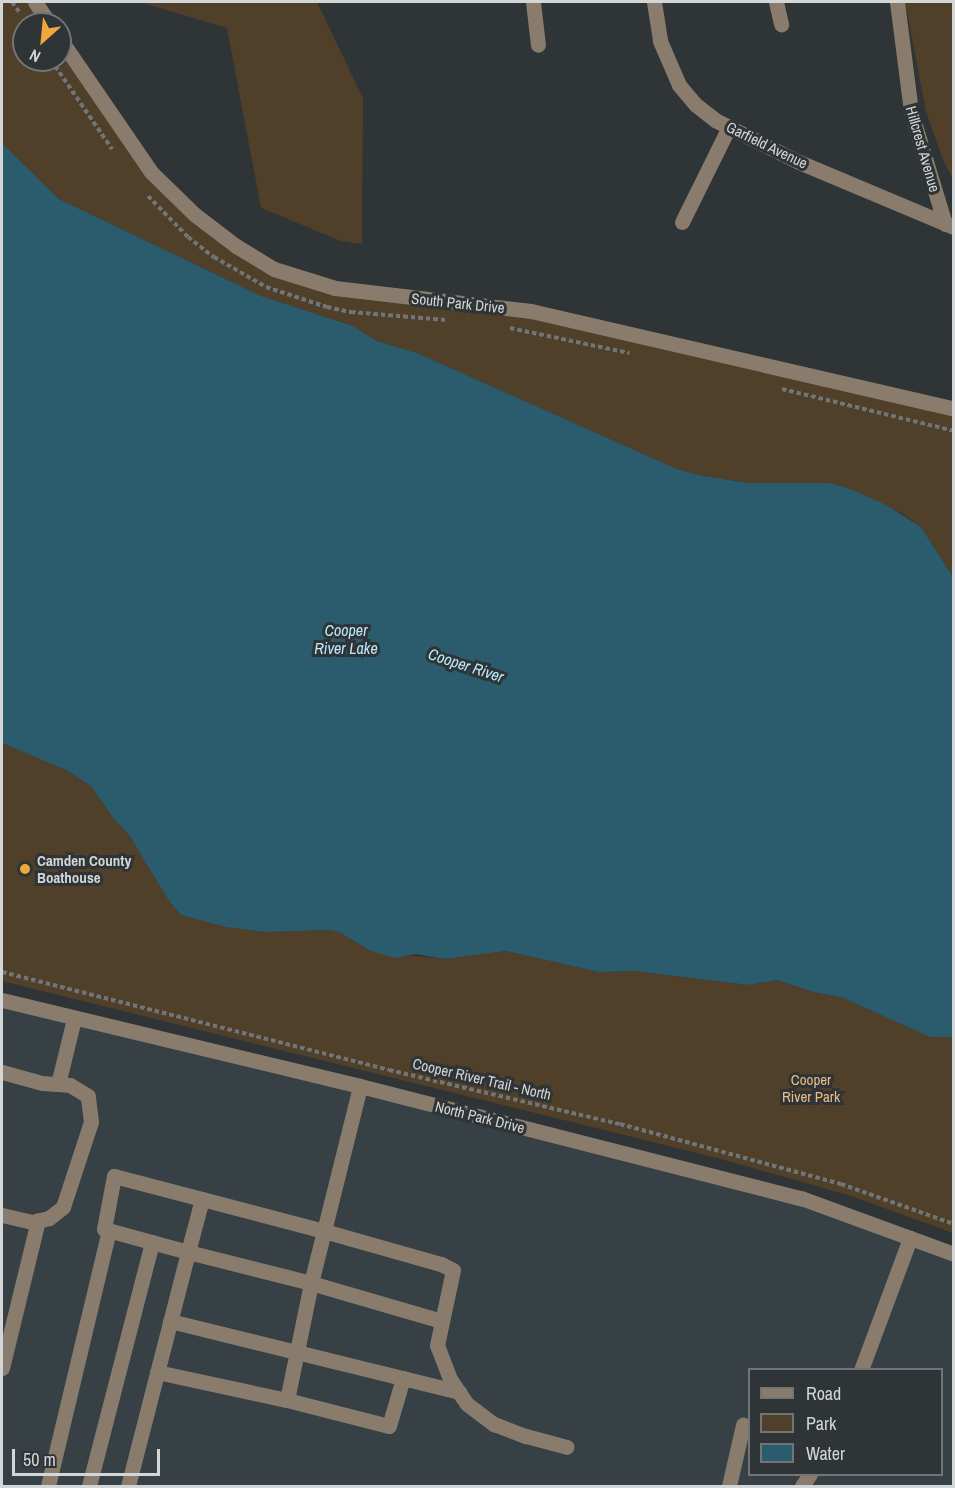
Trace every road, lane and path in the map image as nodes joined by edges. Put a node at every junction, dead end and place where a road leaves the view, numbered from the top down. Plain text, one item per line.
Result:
1 (532, 2) edge
2 (654, 2) edge
3 (776, 2) edge
4 (897, 2) edge
5 (781, 24) dead end
6 (538, 45) dead end
7 (72, 57) edge
8 (729, 127) junction
9 (682, 222) dead end
10 (950, 226) edge
11 (954, 409) edge
12 (2, 972) edge
13 (2, 1000) edge
14 (74, 1019) junction
15 (2, 1072) edge
16 (58, 1083) junction
17 (360, 1086) junction
18 (202, 1199) junction
19 (2, 1215) edge
20 (38, 1221) junction
21 (954, 1224) edge
22 (109, 1230) junction
23 (324, 1231) junction
24 (910, 1238) junction
25 (152, 1242) junction
26 (188, 1252) junction
27 (954, 1254) edge
28 (311, 1282) junction
29 (171, 1321) junction
30 (442, 1321) junction
31 (297, 1352) junction
32 (2, 1368) edge
33 (862, 1368) edge
34 (157, 1372) junction
35 (403, 1378) junction
36 (459, 1392) junction
37 (287, 1400) junction
38 (743, 1425) dead end
39 (567, 1447) dead end
40 (48, 1486) edge
41 (89, 1486) edge
42 (128, 1486) edge
43 (729, 1486) edge

1 - 6 street
2 - 8 street, Garfield Avenue
3 - 5 street
4 - 10 street, Hillcrest Avenue
7 - 11 street, South Park Drive
8 - 9 street
8 - 10 street, Garfield Avenue
12 - 21 path, Cooper River Trail - North
13 - 14 street, North Park Drive
14 - 16 street
14 - 17 street, North Park Drive
15 - 16 street
16 - 20 street
17 - 23 street
17 - 24 street, North Park Drive
18 - 22 street
18 - 23 street
18 - 26 street
19 - 20 street
20 - 32 street
22 - 25 street
22 - 40 street
23 - 28 street
23 - 30 street
24 - 27 street, North Park Drive
24 - 33 street
25 - 26 street
25 - 41 street
26 - 28 street
26 - 29 street
28 - 30 street
28 - 31 street
29 - 31 street
29 - 34 street
30 - 36 street
31 - 35 street
31 - 37 street
34 - 37 street
34 - 42 street
35 - 36 street
35 - 37 street
36 - 39 street
38 - 43 street

